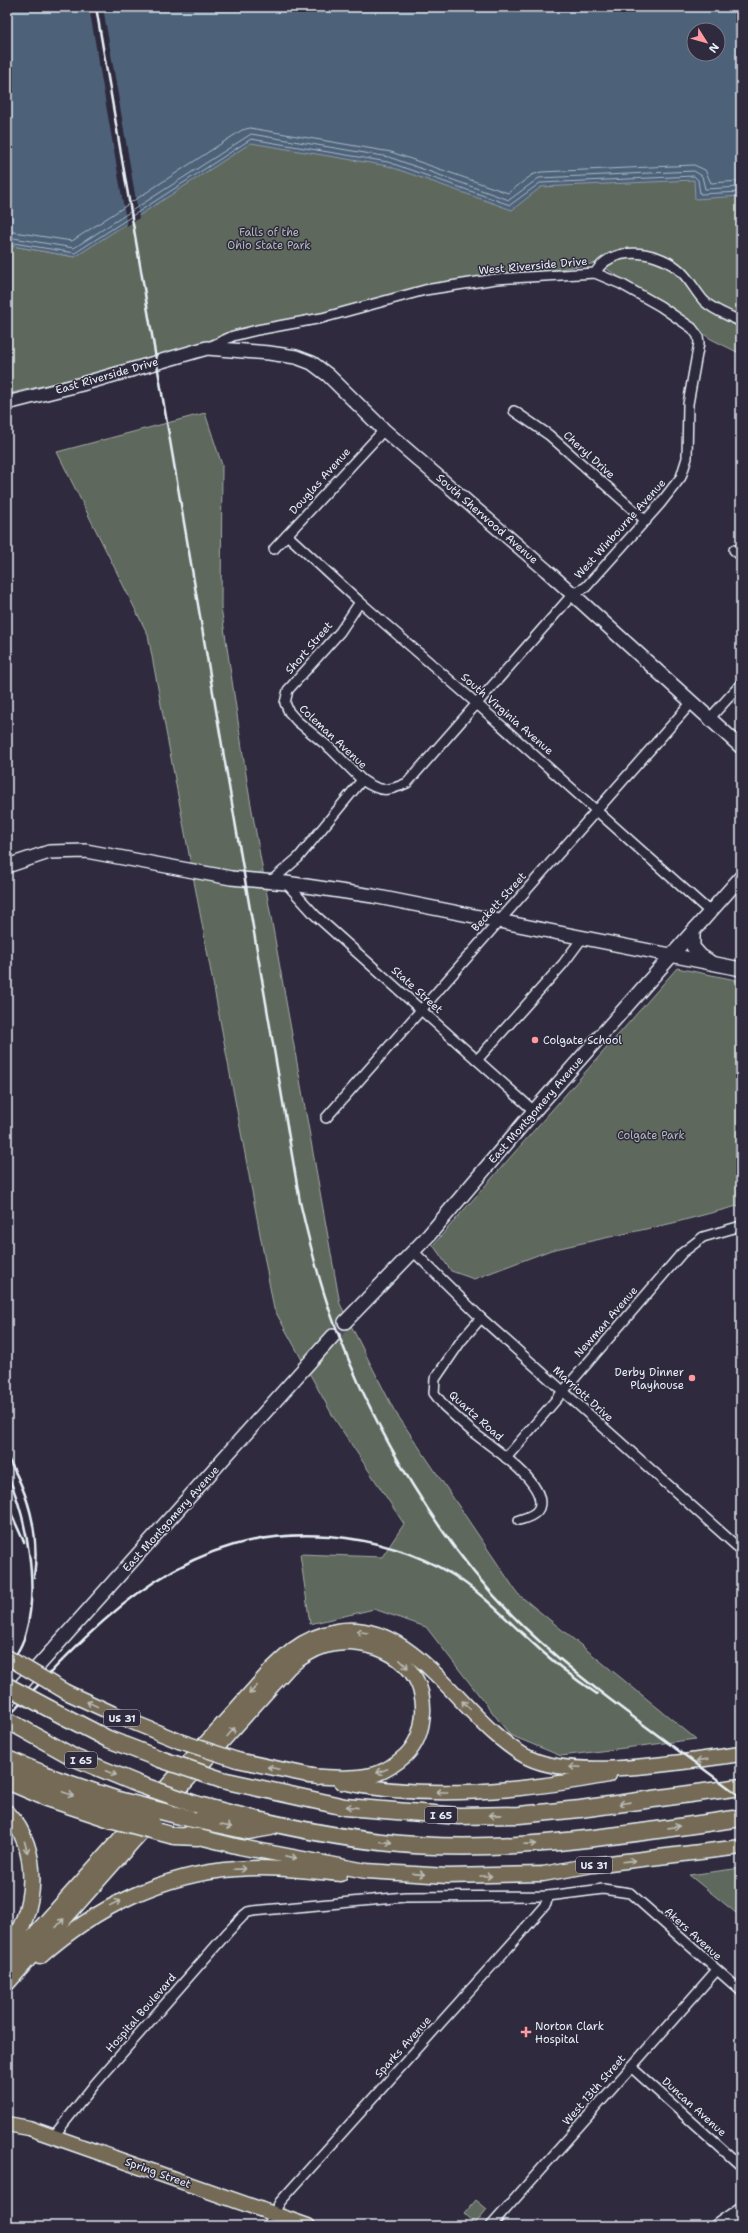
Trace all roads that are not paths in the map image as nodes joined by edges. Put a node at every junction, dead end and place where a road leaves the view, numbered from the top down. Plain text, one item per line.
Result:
1 (595, 273) junction
2 (741, 322) edge
3 (207, 348) junction
4 (7, 403) edge
5 (514, 411) dead end
6 (384, 430) junction
7 (646, 521) junction
8 (287, 535) junction
9 (274, 549) dead end
10 (573, 594) junction
11 (360, 602) junction
12 (741, 684) edge
13 (692, 702) junction
14 (476, 703) junction
15 (289, 712) joint
16 (710, 718) junction
17 (741, 747) edge
18 (362, 780) junction
19 (597, 811) junction
20 (7, 866) edge
21 (741, 877) edge
22 (270, 882) junction
23 (286, 883) junction
24 (710, 912) junction
25 (499, 920) junction
26 (693, 931) junction
27 (583, 937) junction
28 (671, 956) junction
29 (712, 963) junction
30 (741, 969) edge
31 (420, 1009) junction
32 (477, 1060) junction
33 (534, 1111) junction
34 (326, 1118) dead end
35 (741, 1226) edge
36 (413, 1251) junction
37 (481, 1318) junction
38 (346, 1322) tunnel mouth
39 (333, 1336) tunnel mouth
40 (562, 1391) junction
41 (506, 1458) junction
42 (519, 1520) dead end
43 (741, 1550) edge
44 (7, 1657) edge
45 (7, 1686) edge
46 (7, 1702) edge
47 (7, 1720) edge
48 (741, 1754) edge
49 (7, 1759) edge
50 (656, 1765) junction
51 (7, 1768) edge
52 (309, 1776) junction
53 (7, 1781) edge
54 (741, 1787) edge
55 (114, 1810) junction
56 (7, 1813) edge
57 (741, 1818) edge
58 (278, 1825) junction
59 (198, 1837) joint
60 (741, 1847) edge
61 (366, 1871) junction
62 (548, 1896) junction
63 (7, 1950) edge
64 (7, 1965) edge
65 (716, 1970) junction
66 (7, 1985) edge
67 (741, 1991) edge
68 (631, 2067) junction
69 (7, 2124) edge
70 (53, 2137) junction
71 (741, 2166) edge
72 (741, 2210) edge
73 (274, 2222) edge
74 (308, 2226) edge
75 (491, 2226) edge
76 (717, 2226) edge

1 - 2 street, West Riverside Drive
1 - 3 street, West Riverside Drive
1 - 7 street, West Winbourne Avenue
3 - 4 street, East Riverside Drive
3 - 6 street, South Sherwood Avenue
5 - 7 street, Cheryl Drive
6 - 8 street, Douglas Avenue
6 - 10 street, South Sherwood Avenue
7 - 10 street, West Winbourne Avenue
8 - 9 street, Douglas Avenue
8 - 11 street, South Virginia Avenue
10 - 13 street, South Sherwood Avenue
10 - 14 street, West Winbourne Avenue
11 - 14 street, South Virginia Avenue
11 - 15 street, Short Street
12 - 16 street
13 - 16 street, South Sherwood Avenue
13 - 19 street, Beckett Street
14 - 18 street, Coleman Avenue
14 - 19 street, South Virginia Avenue
15 - 18 street, Coleman Avenue
16 - 17 street, South Sherwood Avenue
18 - 22 street
19 - 24 street, South Virginia Avenue
19 - 25 street, Beckett Street
20 - 22 street
21 - 24 street, East Montgomery Avenue
22 - 23 street
23 - 25 street
23 - 31 street, State Street
24 - 26 street, East Montgomery Avenue
25 - 27 street
25 - 31 street, Beckett Street
26 - 28 street, East Montgomery Avenue
26 - 29 street
27 - 28 street
27 - 32 street
28 - 29 street
28 - 33 street, East Montgomery Avenue
29 - 30 street
31 - 32 street, State Street
31 - 34 street, Beckett Street
32 - 33 street, State Street
33 - 36 street, East Montgomery Avenue
35 - 40 street, Newman Avenue
36 - 37 street, Marriott Drive
36 - 38 street, East Montgomery Avenue
37 - 40 street, Marriott Drive
37 - 41 street, Quartz Road
39 - 46 street, East Montgomery Avenue
40 - 41 street, Newman Avenue
40 - 43 street, Marriott Drive
41 - 42 street, Quartz Road
52 -> 44 main road, US 31, bridge
54 -> 45 highway, I 65, bridge
47 -> 58 highway, I 65, bridge
48 -> 50 main road, US 31
49 - 55 highway
50 -> 52 main road, US 31
50 -> 64 main road
51 -> 55 main road
66 -> 52 main road
53 - 55 highway
55 -> 58 highway, bridge
55 - 59 highway, bridge
56 -> 63 highway
58 -> 57 highway, I 65
59 -> 61 main road, US 31
61 -> 60 main road, US 31
66 -> 61 main road
62 - 65 street, Akers Avenue
62 - 70 street, Hospital Boulevard
62 - 73 street, Sparks Avenue
65 - 67 street, Akers Avenue
65 - 68 street, West 13th Street
68 - 71 street, Duncan Avenue
68 - 75 street, West 13th Street
69 - 70 main road, Spring Street
70 - 73 main road, Spring Street
72 - 76 street
73 - 74 main road, Spring Street

